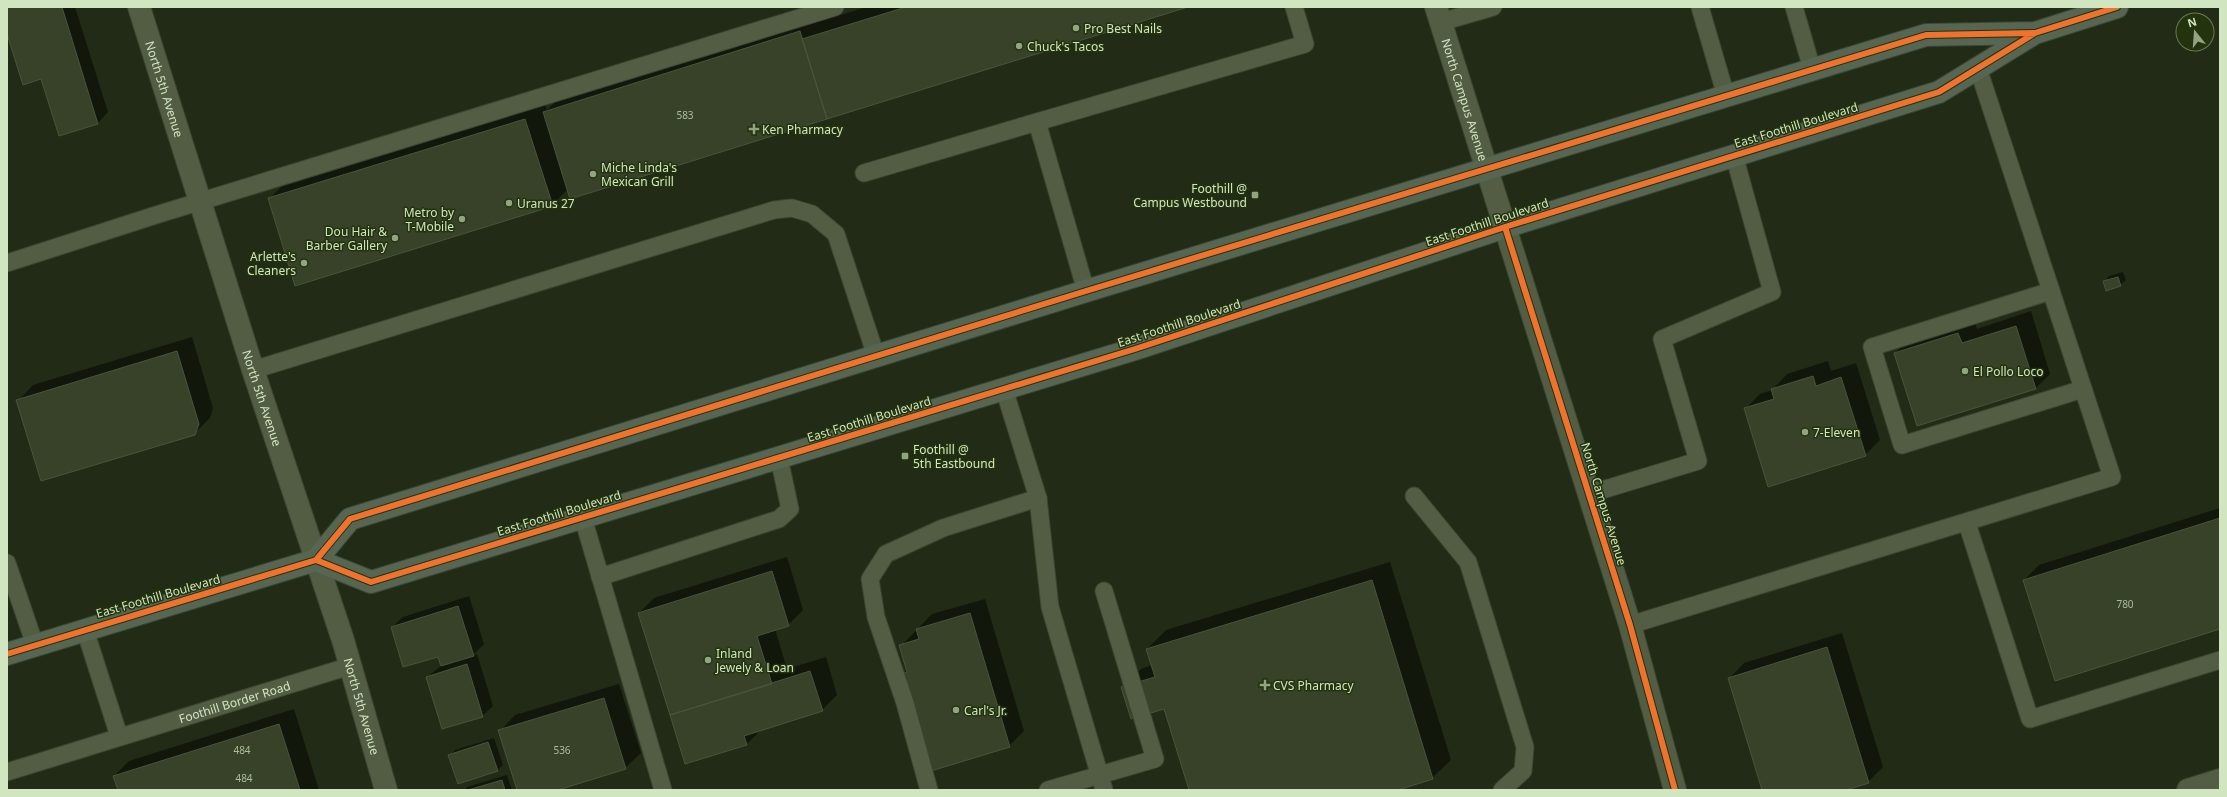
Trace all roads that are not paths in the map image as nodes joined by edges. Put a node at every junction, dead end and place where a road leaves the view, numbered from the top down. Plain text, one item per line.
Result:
1 (139, 7) edge
2 (835, 7) edge
3 (1294, 7) edge
4 (1493, 7) edge
5 (1700, 7) edge
6 (1794, 7) edge
7 (2117, 7) edge
8 (1439, 15) edge
9 (2035, 33) junction
10 (1978, 68) junction
11 (1812, 69) junction
12 (1726, 96) junction
13 (1037, 122) junction
14 (1734, 156) junction
15 (1487, 168) junction
16 (864, 172) dead end
17 (199, 202) junction
18 (1505, 228) junction
19 (7, 263) edge
20 (1086, 291) junction
21 (2051, 291) junction
22 (876, 356) junction
23 (252, 370) junction
24 (1004, 389) junction
25 (2083, 389) junction
26 (779, 458) junction
27 (1589, 494) junction
28 (1414, 496) dead end
29 (1038, 498) junction
30 (583, 518) junction
31 (1967, 523) junction
32 (316, 560) junction
33 (7, 563) edge
34 (600, 577) junction
35 (1104, 591) dead end
36 (1630, 625) junction
37 (85, 630) junction
38 (35, 645) junction
39 (7, 654) edge
40 (2220, 660) edge
41 (350, 666) junction
42 (119, 736) junction
43 (7, 772) edge
44 (2220, 780) edge
45 (1102, 783) edge
46 (386, 790) edge
47 (664, 790) edge
48 (929, 790) edge
49 (1048, 790) edge
50 (1502, 790) edge
51 (1675, 790) edge
52 (2188, 790) edge

1 - 17 street, North 5th Avenue
2 - 17 lane
3 - 13 lane
4 - 8 lane
5 - 12 lane
6 - 11 lane
7 - 9 main road, East Foothill Boulevard
8 - 15 street, North Campus Avenue
9 - 10 main road, East Foothill Boulevard
9 - 11 main road, East Foothill Boulevard
10 - 14 main road, East Foothill Boulevard
10 - 21 lane
11 - 12 main road, East Foothill Boulevard
12 - 15 main road, East Foothill Boulevard
13 - 16 lane
13 - 20 lane
14 - 18 main road, East Foothill Boulevard
14 - 27 lane
15 - 18 street, North Campus Avenue
15 - 20 main road, East Foothill Boulevard
17 - 19 lane
17 - 23 street, North 5th Avenue
18 - 24 main road, East Foothill Boulevard
18 - 27 street, North Campus Avenue
20 - 22 main road, East Foothill Boulevard
21 - 25 lane
21 - 25 lane
22 - 23 lane
22 - 32 main road, East Foothill Boulevard
23 - 32 street, North 5th Avenue
24 - 26 main road, East Foothill Boulevard
24 - 29 lane
25 - 31 lane
26 - 30 main road, East Foothill Boulevard
26 - 34 lane
27 - 36 street, North Campus Avenue
28 - 50 lane
29 - 45 lane
29 - 48 lane
30 - 32 main road, East Foothill Boulevard
30 - 34 lane
31 - 36 lane
31 - 40 lane
32 - 37 main road, East Foothill Boulevard
32 - 41 street, North 5th Avenue
33 - 38 lane
34 - 47 lane
35 - 45 lane
36 - 51 street, North Campus Avenue
37 - 38 main road, East Foothill Boulevard
37 - 42 lane
38 - 39 main road, East Foothill Boulevard
41 - 42 lane, Foothill Border Road
41 - 46 street, North 5th Avenue
42 - 43 lane, Foothill Border Road
44 - 52 street
45 - 49 lane

